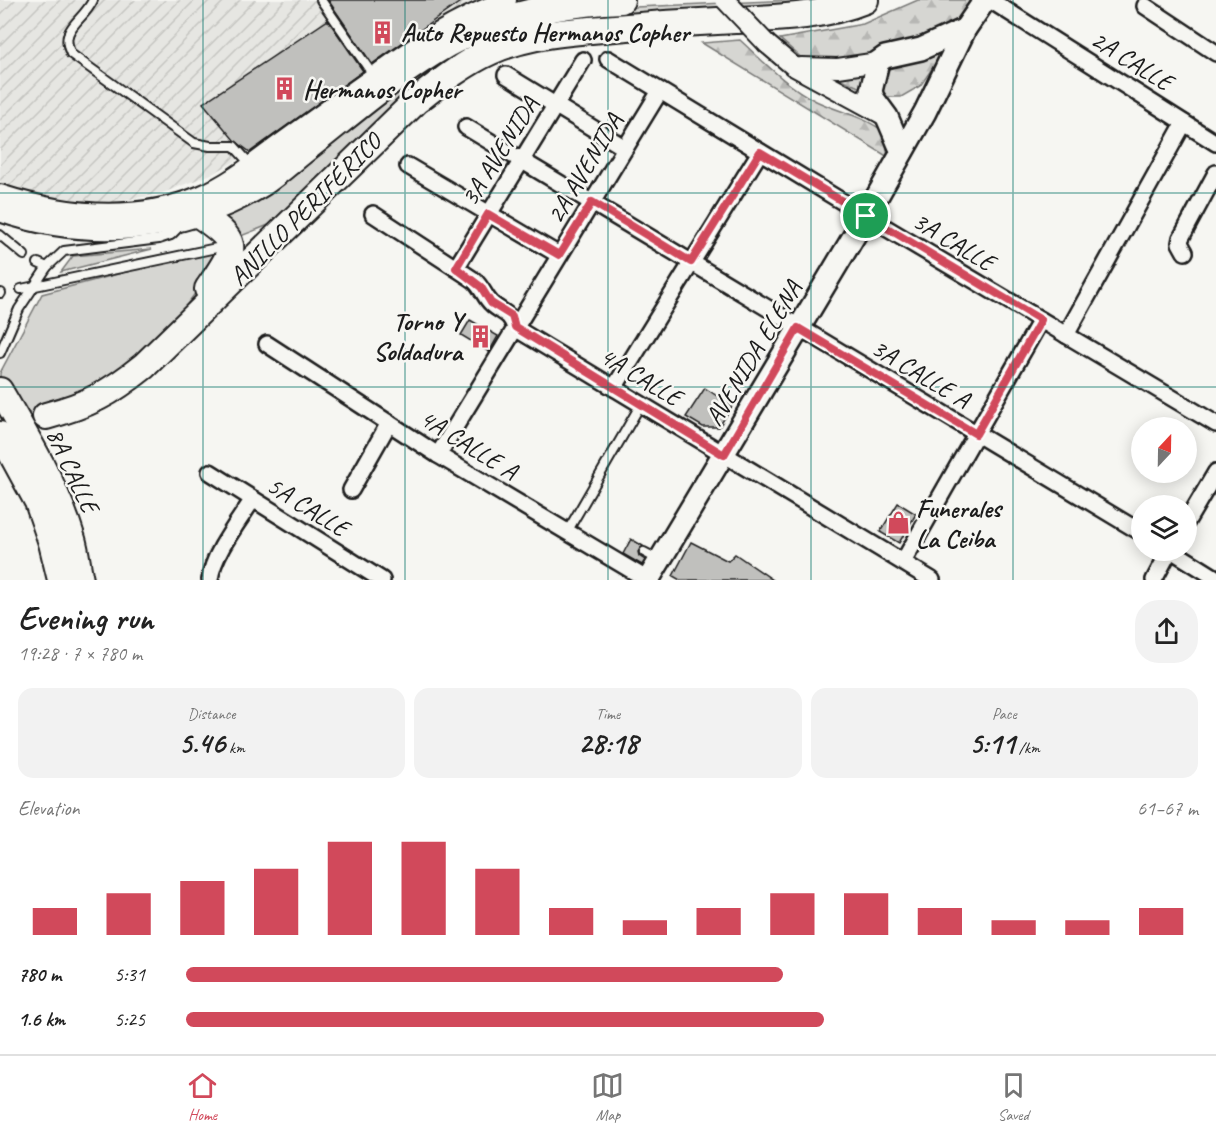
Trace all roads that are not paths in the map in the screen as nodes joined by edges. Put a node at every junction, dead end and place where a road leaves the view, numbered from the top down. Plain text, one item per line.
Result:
1 (93, 0) edge
2 (321, 0) edge
3 (507, 0) edge
4 (621, 0) edge
5 (725, 0) edge
6 (865, 0) edge
7 (985, 0) edge
8 (990, 0) edge
9 (1145, 6) dead end
10 (965, 30) junction
11 (921, 49) junction
12 (1216, 53) edge
13 (608, 59) dead end
14 (583, 60) dead end
15 (878, 62) junction
16 (793, 66) junction
17 (946, 71) junction
18 (506, 75) dead end
19 (374, 76) junction
20 (660, 91) junction
21 (555, 105) junction
22 (925, 112) junction
23 (887, 117) junction
24 (1184, 123) junction
25 (466, 127) dead end
26 (1216, 143) edge
27 (625, 148) junction
28 (760, 152) junction
29 (903, 152) junction
30 (522, 160) junction
31 (408, 166) dead end
32 (258, 173) junction
33 (1216, 173) edge
34 (0, 194) edge
35 (592, 202) junction
36 (0, 208) edge
37 (195, 213) junction
38 (373, 214) dead end
39 (488, 214) junction
40 (866, 216) junction
41 (290, 224) junction
42 (0, 235) edge
43 (231, 245) junction
44 (1185, 252) dead end
45 (24, 255) dead end
46 (559, 255) junction
47 (691, 262) junction
48 (38, 263) dead end
49 (46, 267) junction
50 (456, 268) junction
51 (34, 286) junction
52 (21, 289) dead end
53 (1041, 320) junction
54 (515, 327) junction
55 (798, 328) junction
56 (178, 334) junction
57 (1066, 335) junction
58 (267, 344) dead end
59 (0, 353) edge
60 (614, 388) junction
61 (0, 390) edge
62 (641, 404) junction
63 (46, 416) tunnel mouth
64 (389, 423) junction
65 (1216, 424) edge
66 (0, 434) edge
67 (976, 434) junction
68 (438, 455) junction
69 (724, 455) junction
70 (210, 472) dead end
71 (1216, 472) edge
72 (351, 490) dead end
73 (253, 499) junction
74 (1197, 504) edge
75 (1131, 526) edge
76 (567, 532) junction
77 (1165, 561) edge
78 (1189, 561) edge
79 (903, 562) junction
80 (1216, 578) edge
81 (60, 580) edge
82 (81, 580) edge
83 (210, 580) edge
84 (382, 580) edge
85 (648, 580) edge
86 (932, 580) edge
87 (1154, 580) edge

1 - 32 lane
2 - 19 lane
3 - 19 street, ANILLO PERIFÉRICO
4 - 32 highway, ANILLO PERIFÉRICO
5 - 16 street, bridge
6 - 41 highway, ANILLO PERIFÉRICO
7 - 10 main road, AVENIDA ELENA
8 - 24 street, 2A CALLE
9 - 12 street
10 - 11 main road
10 - 17 main road, AVENIDA ELENA
11 - 15 main road
11 - 17 main road
13 - 20 street, 3A CALLE
14 - 21 street, 3A AVENIDA
15 - 16 street
15 - 23 main road
16 - 23 street
17 - 22 main road, AVENIDA ELENA
18 - 21 street
19 - 32 street, ANILLO PERIFÉRICO
20 - 27 street, 2A AVENIDA
20 - 28 street, 3A CALLE
21 - 27 street
21 - 30 street, 3A AVENIDA
22 - 23 main road
22 - 29 main road, AVENIDA ELENA
23 - 29 main road
24 - 26 street, 2A CALLE
24 - 57 street
25 - 30 street, 3A CALLE A
27 - 35 street, 2A AVENIDA
28 - 40 street, 3A CALLE
28 - 47 street
29 - 40 main road, AVENIDA ELENA
30 - 35 street, 3A CALLE A
30 - 39 street, 3A AVENIDA
31 - 39 street
32 - 34 street, ANILLO PERIFÉRICO
32 - 37 highway, ANILLO PERIFÉRICO
33 - 44 street
35 - 46 street, 2A AVENIDA
35 - 47 street, 3A CALLE A
36 - 37 highway, ANILLO PERIFÉRICO
37 - 43 highway
37 - 49 lane
38 - 50 street, 4A CALLE
39 - 46 street
39 - 50 street, 3A AVENIDA
40 - 53 street, 3A CALLE
40 - 55 main road, AVENIDA ELENA
41 - 43 highway
41 - 56 highway, ANILLO PERIFÉRICO
42 - 45 lane
43 - 51 lane
43 - 56 highway
46 - 54 street, 2A AVENIDA
47 - 55 street, 3A CALLE A
47 - 60 street
48 - 49 lane
49 - 51 lane
50 - 54 street, 4A CALLE
51 - 52 lane
51 - 59 lane
53 - 57 street, 3A CALLE
53 - 67 street
54 - 60 street, 4A CALLE
54 - 68 street, 2A AVENIDA
55 - 67 street, 3A CALLE A
55 - 69 main road, AVENIDA ELENA
56 - 63 highway, ANILLO PERIFÉRICO
57 - 65 street, 3A CALLE
58 - 64 street, 4A CALLE A
60 - 62 street, 4A CALLE
61 - 82 main road, 8A CALLE
62 - 69 street, 4A CALLE
62 - 76 lane
64 - 68 street, 4A CALLE A
64 - 72 street
66 - 81 main road
67 - 75 street, 3A CALLE A
67 - 79 street
68 - 76 street, 4A CALLE A
69 - 79 street, 4A CALLE
69 - 85 main road, AVENIDA ELENA
70 - 73 street, 5A CALLE
71 - 74 street
73 - 83 street
73 - 84 street, 5A CALLE
76 - 85 street, 4A CALLE A
77 - 87 street
78 - 80 street
79 - 86 street, 4A CALLE

